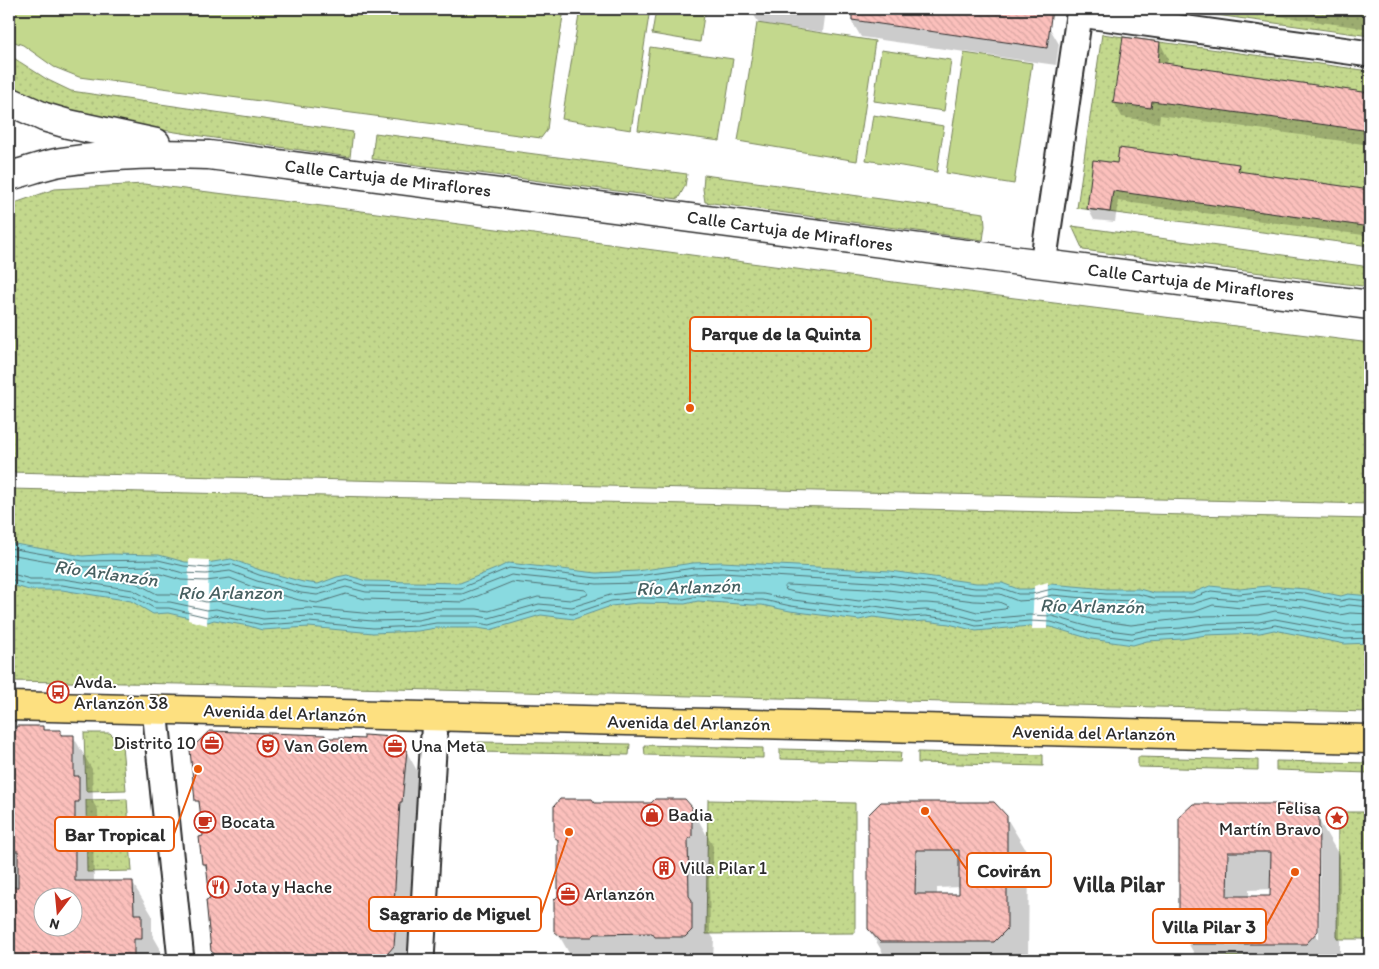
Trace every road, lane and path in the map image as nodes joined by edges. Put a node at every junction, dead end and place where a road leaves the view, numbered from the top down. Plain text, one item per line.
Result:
1 (1080, 12) edge
2 (1370, 54) edge
3 (9, 101) edge
4 (209, 154) junction
5 (9, 176) edge
6 (1043, 264) junction
7 (1370, 305) edge
8 (9, 706) edge
9 (155, 709) junction
10 (435, 718) junction
11 (1370, 739) edge
12 (181, 960) edge
13 (422, 960) edge

1 - 2 street
1 - 6 street
3 - 4 street, Calle Cartuja de Miraflores
4 - 5 street, Calle Cartuja de Miraflores
4 - 6 street, Calle Cartuja de Miraflores
6 - 7 street, Calle Cartuja de Miraflores
8 - 9 highway, Avenida del Arlanzón
9 - 10 highway, Avenida del Arlanzón
9 - 12 street
10 - 11 highway, Avenida del Arlanzón
10 - 13 street

